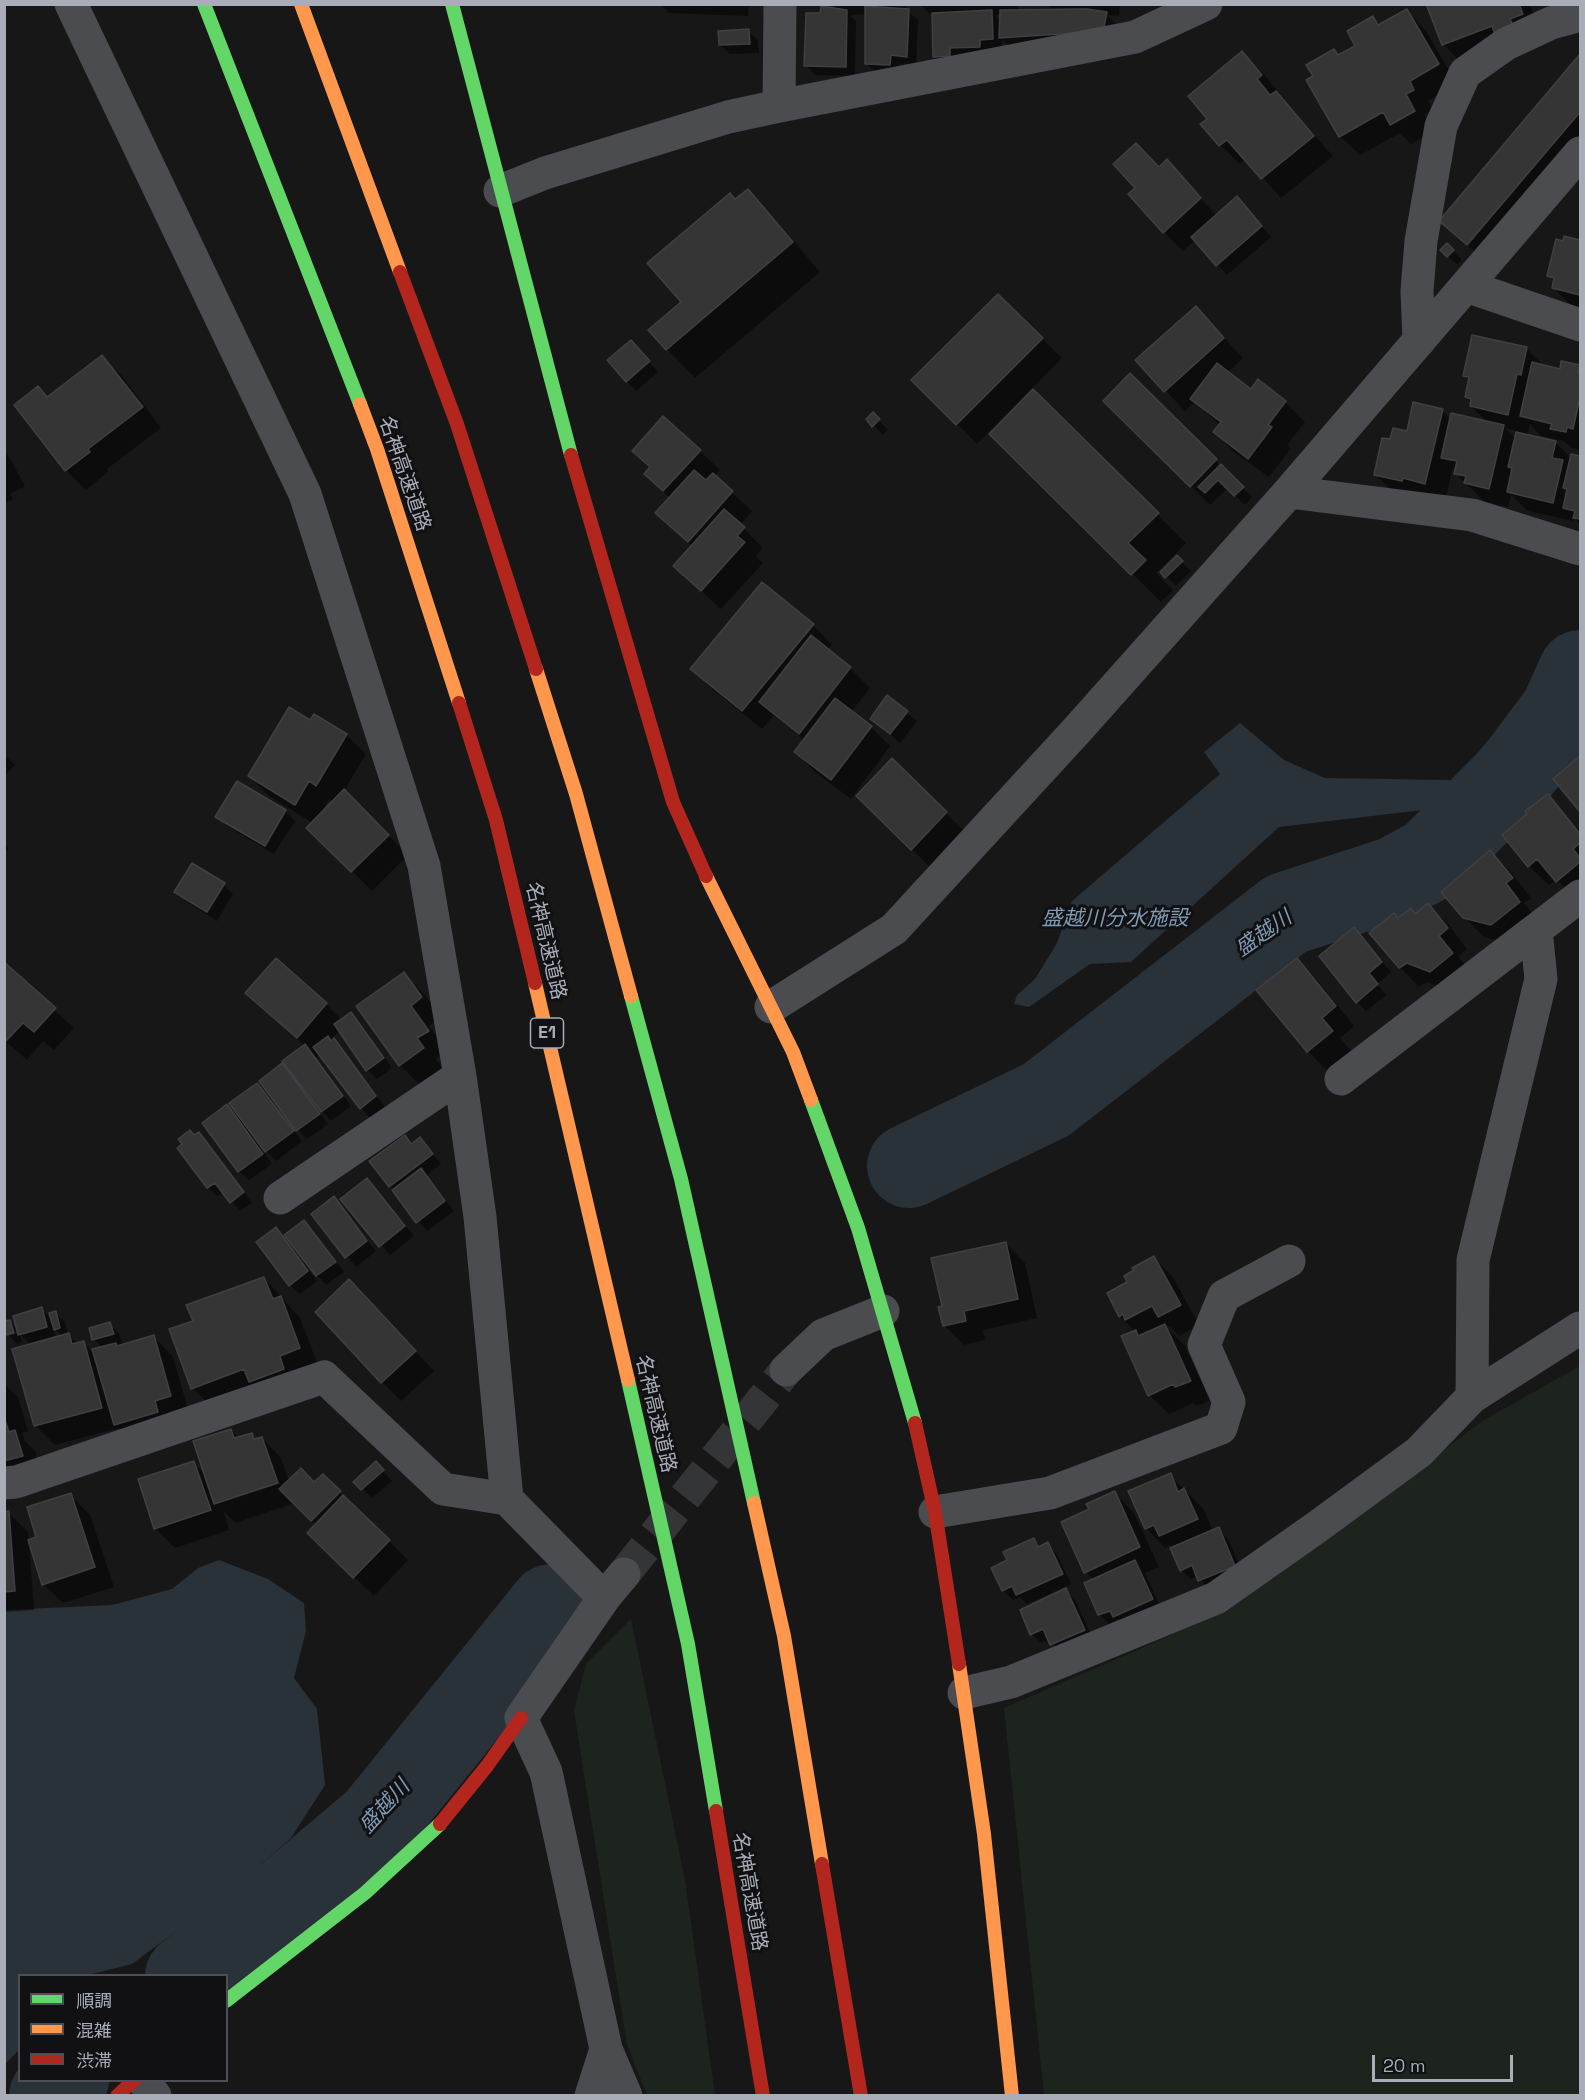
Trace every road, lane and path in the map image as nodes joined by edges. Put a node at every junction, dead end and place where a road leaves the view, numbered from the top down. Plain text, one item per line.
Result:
1 (71, 4) edge
2 (204, 4) edge
3 (301, 4) edge
4 (452, 4) edge
5 (780, 4) edge
6 (1206, 4) edge
7 (1558, 14) edge
8 (779, 106) junction
9 (1581, 153) edge
10 (500, 191) junction
11 (1466, 286) junction
12 (1581, 325) edge
13 (1419, 341) junction
14 (1289, 492) junction
15 (1581, 549) edge
16 (1581, 896) edge
17 (1536, 930) junction
18 (771, 1007) junction
19 (460, 1076) junction
20 (1341, 1079) dead end
21 (280, 1198) dead end
22 (1289, 1261) dead end
23 (883, 1311) junction
24 (1581, 1328) edge
25 (786, 1370) tunnel mouth
26 (1472, 1397) junction
27 (4, 1483) edge
28 (507, 1499) junction
29 (935, 1512) junction
30 (964, 1693) junction
31 (521, 1718) junction
32 (228, 1999) edge
33 (606, 2049) junction
34 (132, 2082) edge
35 (144, 2082) edge
36 (117, 2096) edge
37 (154, 2096) edge
38 (591, 2096) edge
39 (626, 2096) edge
40 (764, 2096) edge
41 (861, 2096) edge
42 (1012, 2096) edge

1 - 19 street
2 - 40 main road, 名神高速道路 / E1
3 - 41 main road
4 - 10 main road
5 - 8 street
6 - 8 street
7 - 13 street
8 - 10 street
9 - 11 street
10 - 18 main road
11 - 12 street
11 - 13 street
13 - 14 street
14 - 15 street
14 - 18 street
16 - 17 street
17 - 20 street
17 - 26 street
18 - 23 main road
19 - 21 street
19 - 28 street
22 - 29 street
23 - 25 street
23 - 29 main road
24 - 26 street
26 - 30 street
27 - 28 street
28 - 31 street
29 - 30 main road
30 - 42 main road
31 - 32 main road
31 - 33 street
33 - 38 street
33 - 39 street
34 - 36 main road
35 - 37 street

